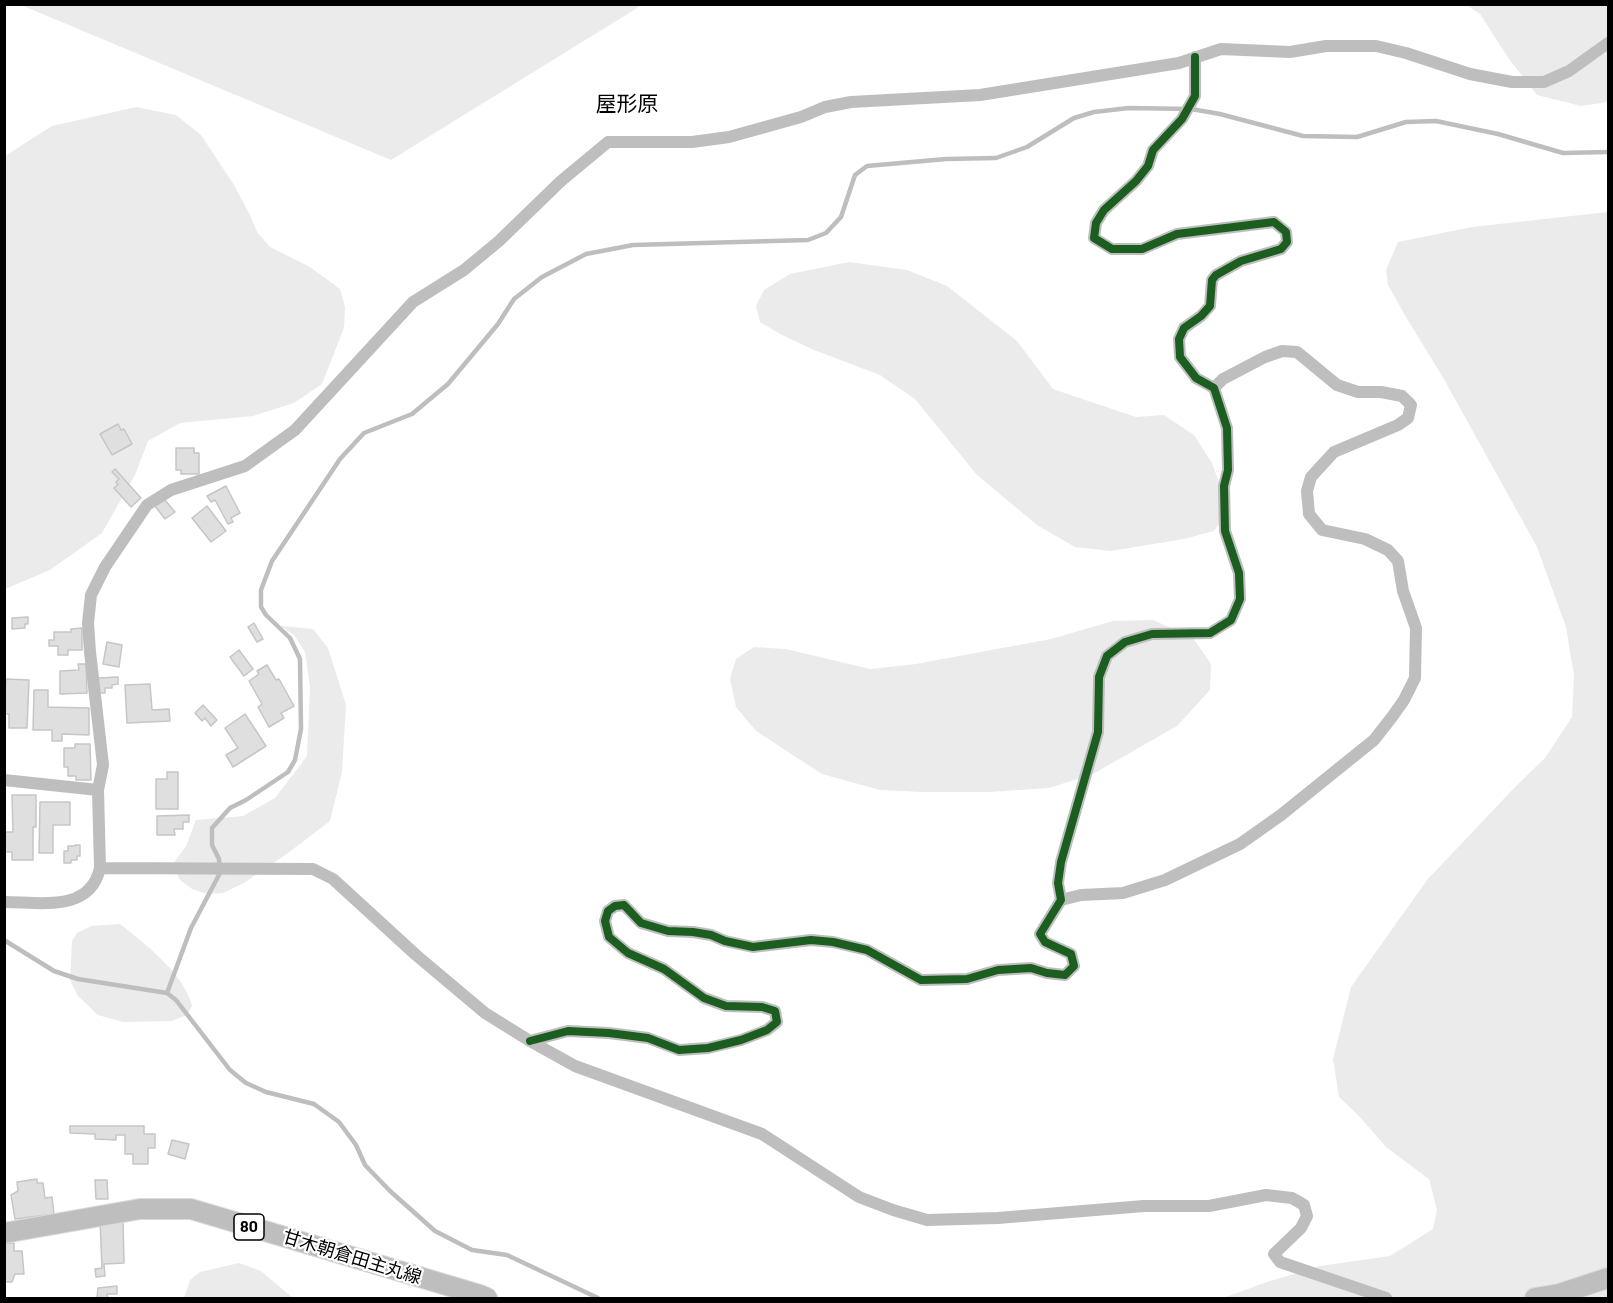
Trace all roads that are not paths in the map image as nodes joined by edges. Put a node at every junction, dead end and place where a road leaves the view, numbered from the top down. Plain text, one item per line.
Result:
1 (1608, 43) edge
2 (1195, 57) junction
3 (1214, 388) junction
4 (4, 780) edge
5 (98, 790) junction
6 (100, 868) junction
7 (1061, 900) junction
8 (4, 902) edge
9 (530, 1041) junction
10 (4, 1233) edge
11 (1608, 1278) edge
12 (487, 1299) edge
13 (1386, 1299) edge
14 (1535, 1299) edge

1 - 2 street
2 - 3 street
2 - 5 street
3 - 7 street
3 - 7 street
4 - 5 street
5 - 6 street
6 - 8 street
6 - 9 street
7 - 9 street
9 - 13 street
10 - 12 main road, 甘木朝倉田主丸線 / 80
11 - 14 main road

